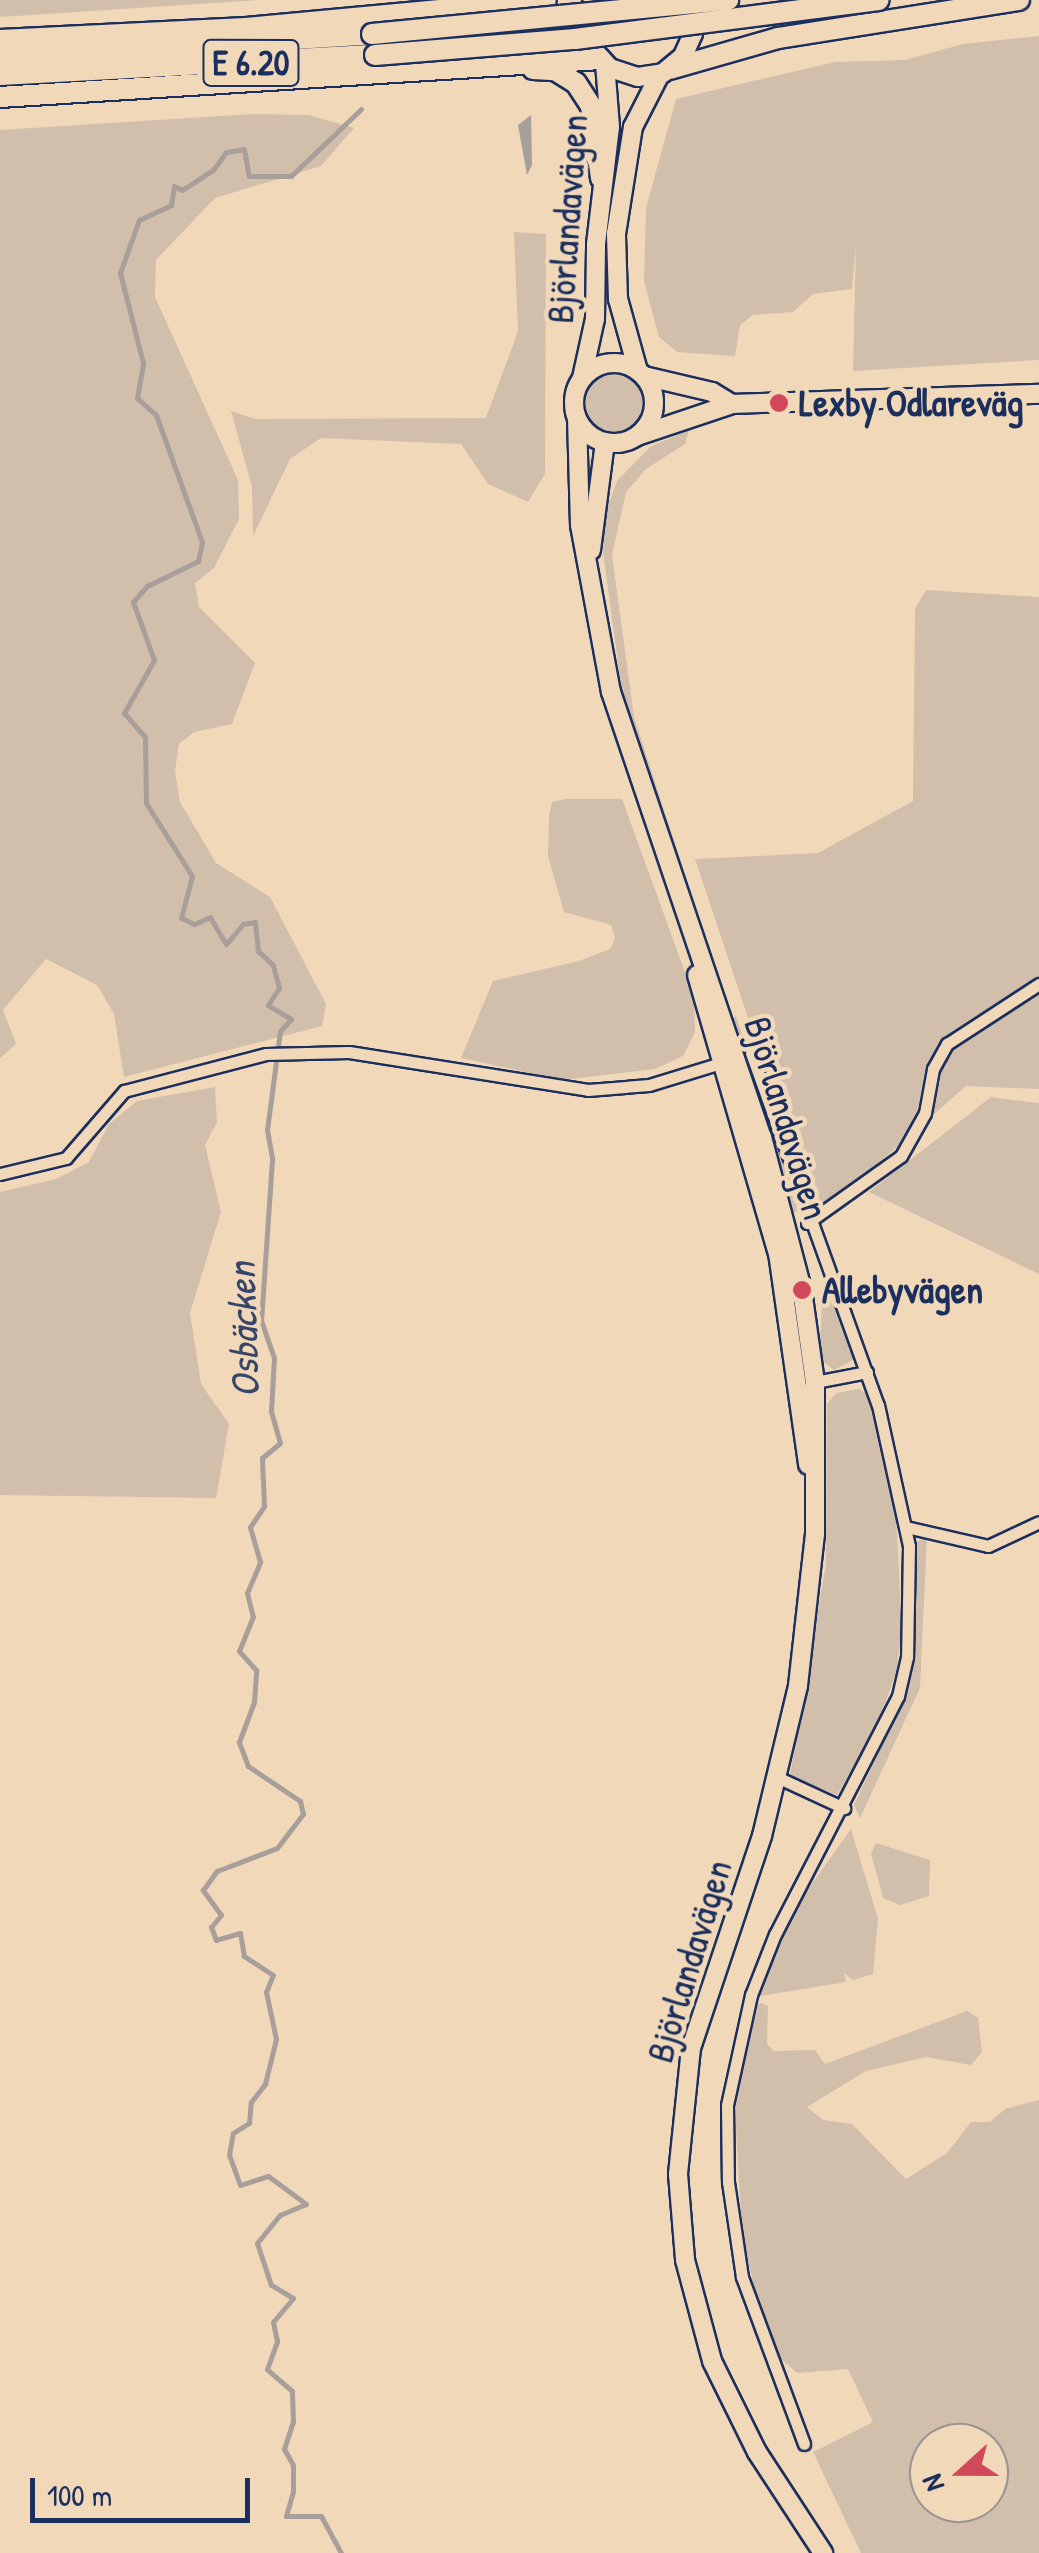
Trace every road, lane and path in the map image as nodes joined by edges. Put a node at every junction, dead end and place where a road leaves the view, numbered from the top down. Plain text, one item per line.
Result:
1 (546, 0) edge
2 (593, 0) edge
3 (689, 0) edge
4 (728, 0) edge
5 (878, 0) edge
6 (1020, 0) edge
7 (0, 40) edge
8 (0, 56) edge
9 (126, 60) junction
10 (602, 61) junction
11 (507, 64) junction
12 (665, 71) junction
13 (0, 75) edge
14 (0, 97) edge
15 (601, 178) junction
16 (641, 374) junction
17 (582, 378) junction
18 (1039, 394) edge
19 (732, 404) junction
20 (577, 418) junction
21 (637, 436) junction
22 (604, 442) junction
23 (589, 566) junction
24 (1039, 984) edge
25 (736, 1058) junction
26 (0, 1174) edge
27 (807, 1223) junction
28 (867, 1372) junction
29 (808, 1383) junction
30 (1039, 1522) edge
31 (906, 1527) junction
32 (778, 1778) junction
33 (844, 1808) junction
34 (804, 2444) dead end
35 (823, 2553) edge

1 - 7 highway
2 - 10 street, Björlandavägen
3 - 12 street, Björlandavägen
4 - 9 highway, E 6.20, bridge
5 - 9 highway, E 6.20, bridge
6 - 12 highway
8 - 9 highway, E 6.20
9 - 13 highway, E 6.20
10 - 11 highway
10 - 12 street
10 - 15 street, Björlandavägen
11 - 14 highway
11 - 15 highway
12 - 16 street, Björlandavägen
15 - 17 street, Björlandavägen
16 - 17 street
16 - 19 street
16 - 21 street
17 - 20 street
18 - 19 street
19 - 21 street
20 - 22 street
20 - 23 street, Björlandavägen
21 - 22 street
22 - 23 street, Björlandavägen
23 - 25 street, Björlandavägen
24 - 27 street
25 - 26 street
25 - 27 street, Björlandavägen
25 - 29 street, Björlandavägen
27 - 28 street, Björlandavägen
28 - 29 street
28 - 31 street, Björlandavägen
29 - 32 street, Björlandavägen
30 - 31 street
31 - 33 street, Björlandavägen
32 - 33 street
32 - 35 street, Björlandavägen
33 - 34 street, Björlandavägen

